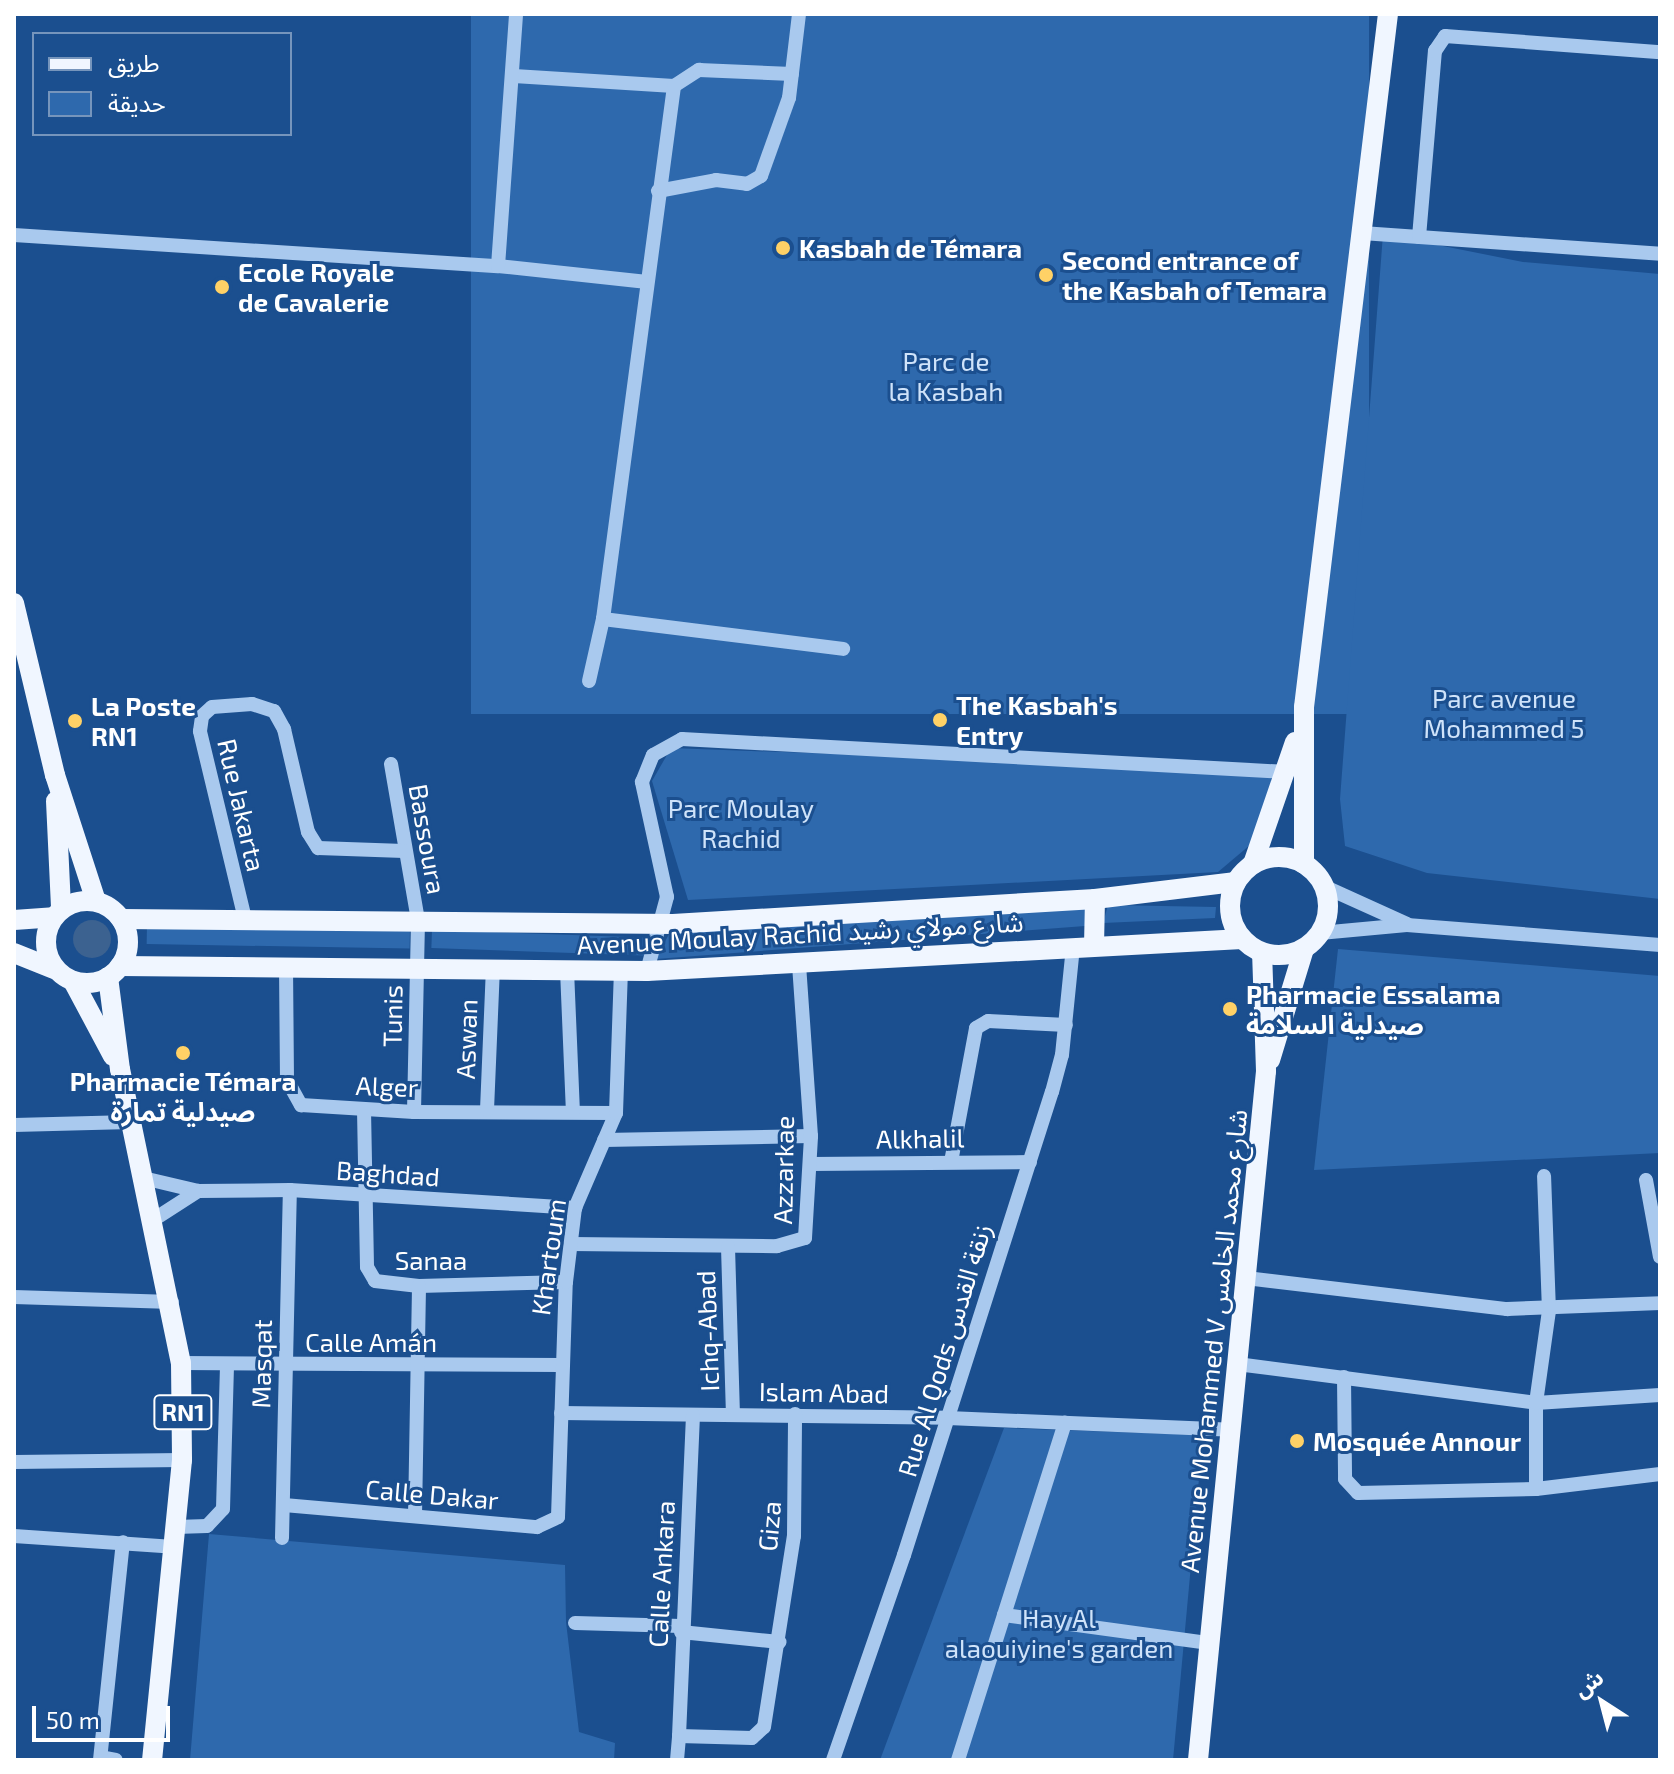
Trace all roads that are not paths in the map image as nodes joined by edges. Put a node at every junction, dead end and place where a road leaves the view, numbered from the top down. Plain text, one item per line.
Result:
1 (516, 14) edge
2 (799, 14) edge
3 (1388, 14) edge
4 (1660, 52) edge
5 (792, 74) junction
6 (514, 76) junction
7 (674, 86) junction
8 (658, 191) junction
9 (1362, 233) junction
10 (14, 235) edge
11 (1419, 237) junction
12 (1660, 254) edge
13 (498, 266) junction
14 (647, 282) junction
15 (14, 603) edge
16 (603, 619) junction
17 (843, 649) dead end
18 (589, 681) dead end
19 (1304, 707) junction
20 (391, 764) dead end
21 (1288, 772) junction
22 (55, 775) junction
23 (404, 851) junction
24 (1253, 864) junction
25 (1304, 864) junction
26 (1236, 882) junction
27 (1323, 886) junction
28 (1095, 899) junction
29 (96, 901) junction
30 (57, 913) junction
31 (121, 919) junction
32 (245, 919) junction
33 (14, 920) edge
34 (418, 921) junction
35 (663, 925) junction
36 (1407, 925) junction
37 (1320, 933) junction
38 (1242, 939) junction
39 (1660, 945) edge
40 (1084, 946) junction
41 (1304, 949) junction
42 (14, 953) edge
43 (1262, 953) junction
44 (799, 963) junction
45 (286, 965) junction
46 (416, 967) junction
47 (54, 969) junction
48 (493, 969) junction
49 (567, 970) junction
50 (621, 971) junction
51 (647, 971) junction
52 (114, 972) junction
53 (73, 981) junction
54 (1066, 1025) junction
55 (120, 1069) junction
56 (1266, 1071) junction
57 (364, 1110) junction
58 (487, 1110) junction
59 (573, 1111) junction
60 (414, 1112) junction
61 (616, 1113) junction
62 (131, 1122) junction
63 (14, 1125) edge
64 (811, 1136) junction
65 (604, 1140) junction
66 (951, 1162) junction
67 (1030, 1162) junction
68 (811, 1164) junction
69 (1544, 1176) dead end
70 (143, 1178) junction
71 (1646, 1180) dead end
72 (290, 1190) junction
73 (198, 1191) junction
74 (367, 1197) junction
75 (575, 1208) junction
76 (153, 1220) junction
77 (571, 1244) junction
78 (728, 1247) junction
79 (1660, 1257) edge
80 (1246, 1278) junction
81 (566, 1282) junction
82 (419, 1286) junction
83 (14, 1297) edge
84 (172, 1302) junction
85 (1660, 1303) edge
86 (1549, 1311) junction
87 (181, 1363) junction
88 (227, 1364) junction
89 (1237, 1364) junction
90 (562, 1365) junction
91 (284, 1366) junction
92 (415, 1366) junction
93 (1344, 1377) junction
94 (1660, 1395) edge
95 (1536, 1403) junction
96 (561, 1413) junction
97 (795, 1414) junction
98 (693, 1415) junction
99 (733, 1415) junction
100 (948, 1418) junction
101 (1065, 1423) junction
102 (1231, 1430) junction
103 (182, 1460) junction
104 (14, 1462) edge
105 (1660, 1474) edge
106 (1536, 1489) junction
107 (561, 1503) joint
108 (284, 1505) junction
109 (415, 1516) junction
110 (14, 1536) edge
111 (175, 1537) junction
112 (282, 1538) dead end
113 (123, 1542) junction
114 (1004, 1615) junction
115 (575, 1623) dead end
116 (681, 1629) junction
117 (779, 1642) junction
118 (1209, 1643) junction
119 (679, 1736) junction
120 (100, 1759) edge
121 (116, 1760) edge
122 (152, 1760) edge
123 (677, 1760) edge
124 (833, 1760) edge
125 (958, 1760) edge
126 (1198, 1760) edge

1 - 6 street
2 - 5 street
3 - 9 main road
4 - 11 street
5 - 7 street
5 - 8 street
6 - 7 street
6 - 13 street
7 - 8 street
8 - 14 street
9 - 11 street
9 - 19 main road
10 - 13 street
11 - 12 street
13 - 14 street
14 - 16 street
15 - 22 main road
16 - 17 street
16 - 18 street
19 - 21 main road
19 - 25 main road
20 - 23 street, Bassoura
21 - 24 main road
21 - 35 street
22 - 29 main road
22 - 30 main road
23 - 32 street, Rue Jakarta
23 - 34 street, Bassoura
24 - 25 main road
24 - 26 main road
25 - 27 main road
26 - 28 main road, Avenue Moulay Rachid شارع مولاي رشيد
26 - 38 main road
27 - 36 street
27 - 37 main road
28 - 35 main road, Avenue Moulay Rachid شارع مولاي رشيد
28 - 40 main road
29 - 30 main road
29 - 31 main road
30 - 33 main road
30 - 47 main road
31 - 32 main road, Avenue Moulay Rachid شارع مولاي رشيد
31 - 52 main road, RN1
32 - 34 main road, Avenue Moulay Rachid شارع مولاي رشيد
34 - 35 main road, Avenue Moulay Rachid شارع مولاي رشيد
34 - 46 street, Tunis
35 - 51 street
36 - 37 street
36 - 39 street
37 - 41 main road
38 - 40 main road, Avenue Moulay Rachid شارع مولاي رشيد
38 - 43 main road
40 - 44 main road, Avenue Moulay Rachid شارع مولاي رشيد
40 - 54 street, Rue Al Qods زنقة القدس
41 - 43 main road
41 - 56 main road
42 - 47 main road
43 - 56 main road
44 - 51 main road, Avenue Moulay Rachid شارع مولاي رشيد
44 - 64 street, Azzarkae
45 - 46 main road, Avenue Moulay Rachid شارع مولاي رشيد
45 - 52 main road, Avenue Moulay Rachid شارع مولاي رشيد
45 - 57 street, Alger
46 - 48 main road, Avenue Moulay Rachid شارع مولاي رشيد
46 - 60 street, Tunis
47 - 53 main road, RN1
48 - 49 main road, Avenue Moulay Rachid شارع مولاي رشيد
48 - 58 street, Aswan
49 - 50 main road, Avenue Moulay Rachid شارع مولاي رشيد
49 - 59 street
50 - 51 main road, Avenue Moulay Rachid شارع مولاي رشيد
50 - 61 street, Khartoum
52 - 53 main road
52 - 55 main road, RN1
53 - 55 main road, RN1
54 - 66 street
54 - 67 street, Rue Al Qods زنقة القدس
55 - 62 main road, RN1
56 - 80 main road, Avenue Mohammed V شارع محمد الخامس
57 - 60 street, Alger
57 - 74 street, Sanaa
58 - 59 street, Alger
58 - 60 street, Alger
59 - 61 street, Alger
61 - 65 street, Khartoum
62 - 63 street
62 - 70 main road, RN1
64 - 65 street
64 - 68 street, Azzarkae
65 - 75 street, Khartoum
66 - 67 street, Alkhalil
66 - 68 street, Alkhalil
67 - 100 street, Rue Al Qods زنقة القدس
68 - 78 street, Azzarkae
69 - 86 street
70 - 73 street, Baghdad
70 - 76 main road, RN1
71 - 79 street
72 - 73 street, Baghdad
72 - 74 street, Baghdad
72 - 91 street, Masqat
73 - 76 street
74 - 75 street, Baghdad
74 - 82 street, Sanaa
75 - 77 street, Khartoum
76 - 84 main road, RN1
77 - 78 street, Azzarkae
77 - 81 street, Khartoum
78 - 99 street, Ichq-Abad
80 - 86 street
80 - 89 main road, Avenue Mohammed V شارع محمد الخامس
81 - 82 street, Sanaa
81 - 90 street, Khartoum
82 - 92 street
83 - 84 street
84 - 87 main road, RN1
85 - 86 street
86 - 95 street
87 - 88 street, Calle Amán
87 - 103 main road, RN1
88 - 91 street, Calle Amán
88 - 111 street
89 - 93 street
89 - 102 main road, Avenue Mohammed V شارع محمد الخامس
90 - 92 street, Calle Amán
90 - 96 street, Khartoum
91 - 92 street, Calle Amán
91 - 108 street, Masqat
92 - 109 street
93 - 95 street
93 - 106 street
94 - 95 street
95 - 106 street
96 - 98 street, Islam Abad
96 - 107 street, Khartoum
97 - 99 street, Islam Abad
97 - 100 street, Islam Abad
97 - 117 street, Giza
98 - 99 street, Islam Abad
98 - 116 street, Calle Ankara
100 - 101 street, Islam Abad
100 - 124 street, Rue Al Qods زنقة القدس
101 - 102 street, Islam Abad
101 - 114 street
102 - 118 main road, Avenue Mohammed V شارع محمد الخامس
103 - 104 street
103 - 111 main road, RN1
105 - 106 street
107 - 109 street, Calle Dakar
108 - 109 street, Calle Dakar
108 - 112 street, Masqat
110 - 113 street
111 - 113 street
111 - 122 main road, RN1
113 - 120 street
114 - 118 street
114 - 125 street
115 - 116 street
116 - 117 street
116 - 119 street, Calle Ankara
117 - 119 street, Giza
118 - 126 main road, Avenue Mohammed V شارع محمد الخامس
119 - 123 street, Calle Ankara
120 - 121 street

